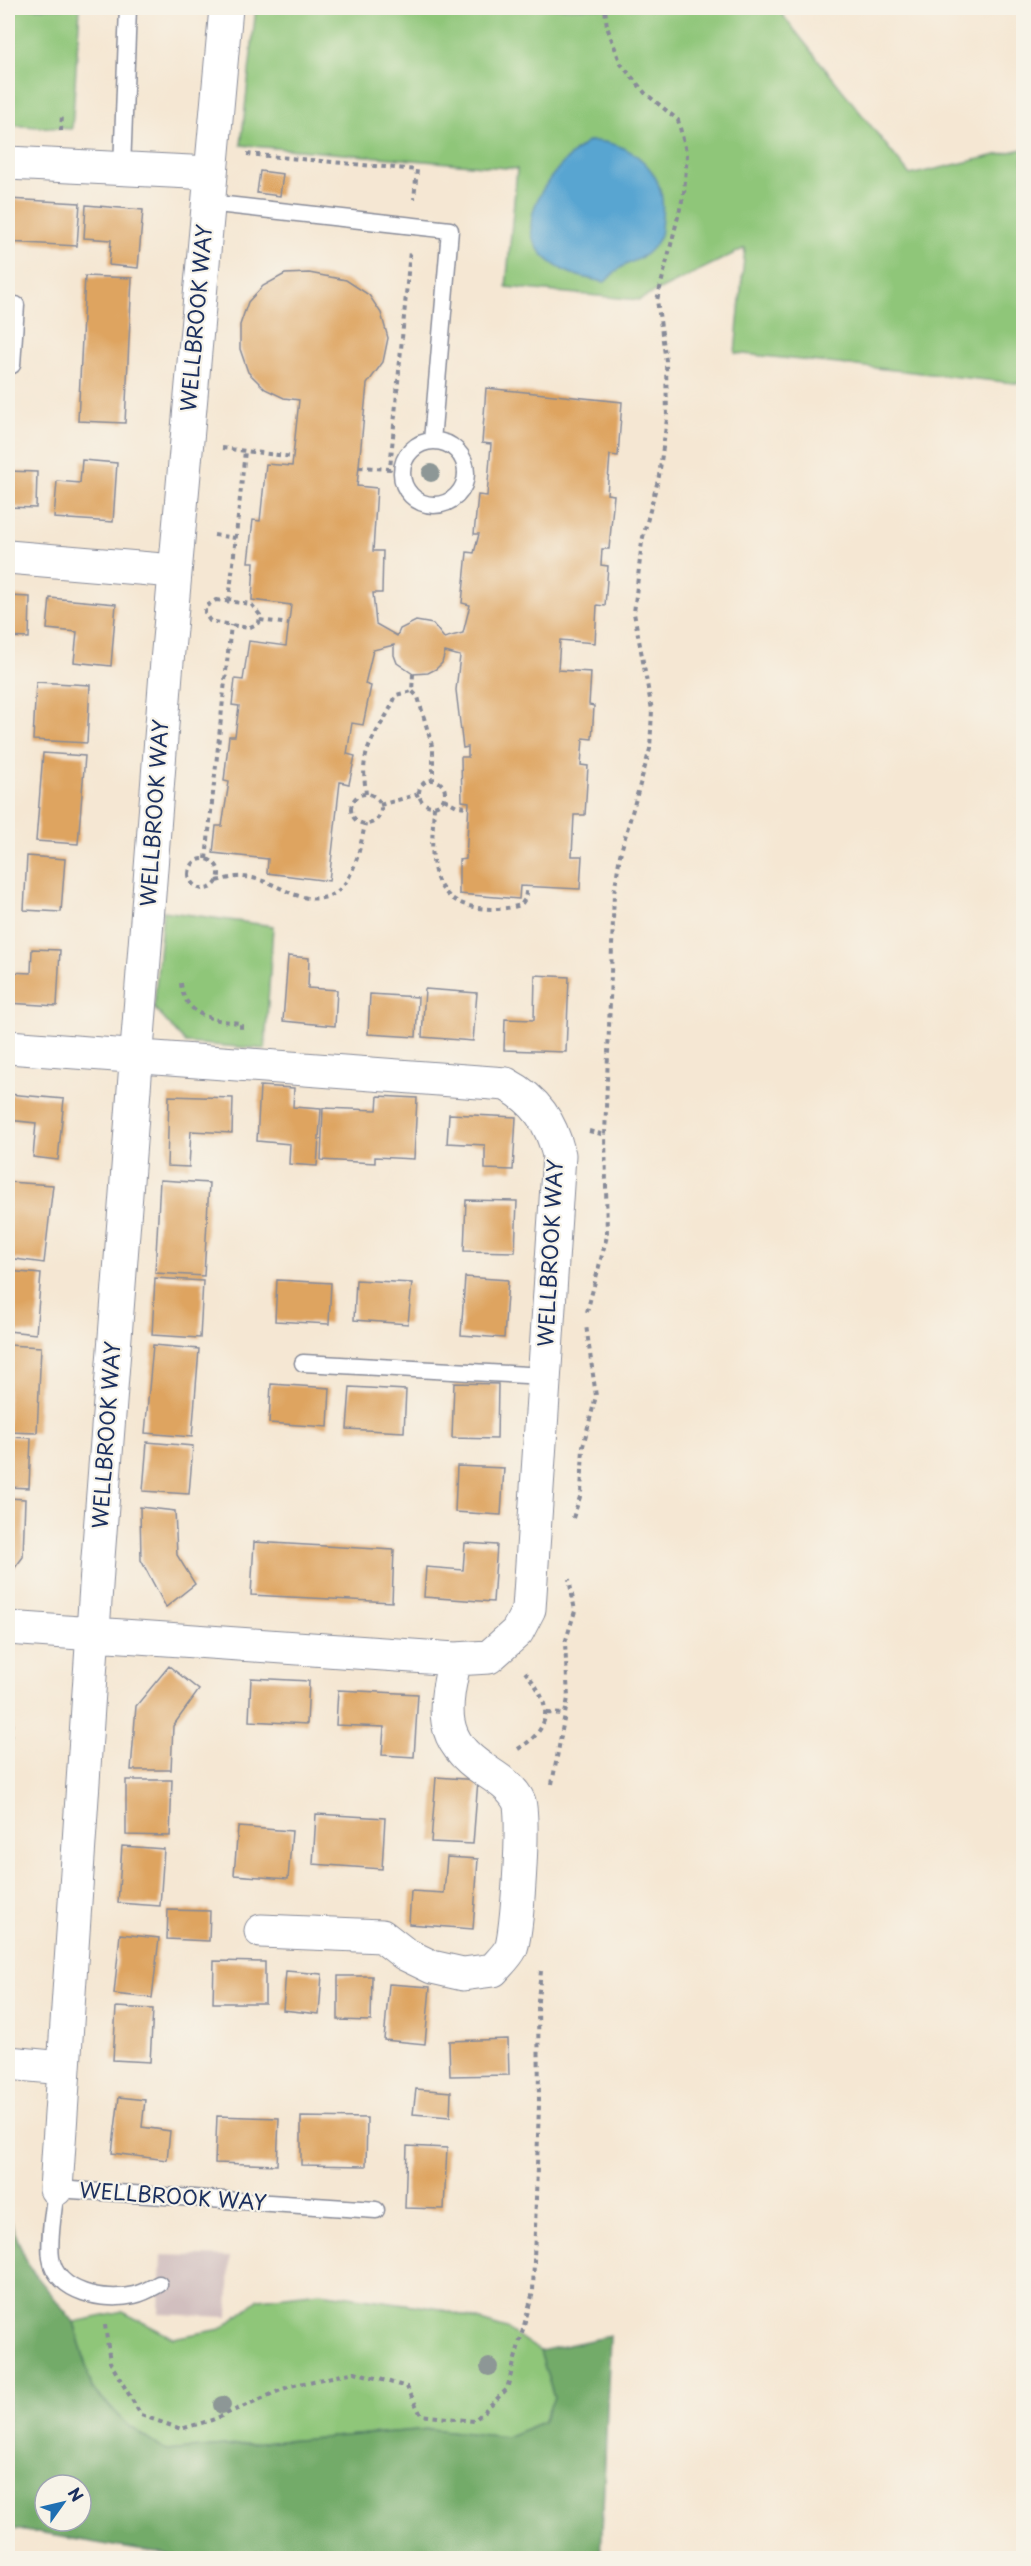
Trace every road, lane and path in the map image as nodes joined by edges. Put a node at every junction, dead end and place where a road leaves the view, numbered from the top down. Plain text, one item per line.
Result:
1 (128, 8) edge
2 (226, 8) edge
3 (605, 8) edge
4 (240, 153) dead end
5 (8, 163) edge
6 (122, 169) junction
7 (209, 188) junction
8 (412, 226) junction
9 (8, 305) edge
10 (12, 365) dead end
11 (432, 441) dead end
12 (186, 443) junction
13 (245, 451) junction
14 (293, 457) dead end
15 (359, 467) dead end
16 (8, 556) edge
17 (174, 571) junction
18 (229, 602) junction
19 (260, 620) junction
20 (289, 624) dead end
21 (231, 625) junction
22 (413, 674) dead end
23 (412, 691) junction
24 (433, 780) junction
25 (366, 794) junction
26 (419, 794) junction
27 (444, 799) junction
28 (204, 804) dead end
29 (212, 804) junction
30 (380, 805) junction
31 (434, 806) junction
32 (468, 807) dead end
33 (365, 824) junction
34 (206, 859) junction
35 (217, 881) junction
36 (527, 886) dead end
37 (180, 974) dead end
38 (8, 1047) edge
39 (136, 1056) junction
40 (241, 1064) junction
41 (303, 1363) dead end
42 (544, 1376) junction
43 (571, 1528) dead end
44 (567, 1567) dead end
45 (8, 1628) edge
46 (93, 1634) junction
47 (489, 1657) junction
48 (455, 1659) junction
49 (547, 1713) junction
50 (566, 1714) junction
51 (477, 1766) junction
52 (551, 1786) dead end
53 (261, 1930) dead end
54 (541, 1968) dead end
55 (8, 2063) edge
56 (64, 2068) junction
57 (56, 2189) junction
58 (376, 2210) dead end
59 (159, 2284) dead end
60 (102, 2297) junction

1 - 6 lane
2 - 7 street, WELLBROOK WAY
3 - 43 path
4 - 8 path
5 - 6 street
6 - 7 street
7 - 8 lane
7 - 12 street, WELLBROOK WAY
8 - 11 lane
8 - 15 path
9 - 10 lane
12 - 13 path
12 - 17 street, WELLBROOK WAY
13 - 14 path
13 - 18 path
16 - 17 street
17 - 39 street, WELLBROOK WAY
18 - 19 path
18 - 21 path
19 - 20 path
19 - 21 path
21 - 29 path
22 - 23 path
23 - 24 path
23 - 25 path
24 - 26 path
24 - 27 path
25 - 30 path
25 - 33 path
26 - 30 path
26 - 31 path
27 - 31 path
27 - 32 path
28 - 29 path
29 - 34 path
30 - 33 path
31 - 36 path
33 - 35 path
34 - 35 path
34 - 35 path
37 - 40 path
38 - 39 street, WELLBROOK WAY
39 - 40 street, WELLBROOK WAY
39 - 46 street, WELLBROOK WAY
40 - 42 street, WELLBROOK WAY
41 - 42 lane
42 - 47 street, WELLBROOK WAY
44 - 50 path
45 - 46 street
46 - 48 street
46 - 56 street, WELLBROOK WAY
47 - 48 street
47 - 49 path
48 - 51 street
49 - 50 path
49 - 51 path
50 - 52 path
51 - 53 street
54 - 60 path
55 - 56 street
56 - 57 street, WELLBROOK WAY
57 - 58 lane, WELLBROOK WAY
57 - 60 lane
59 - 60 lane

